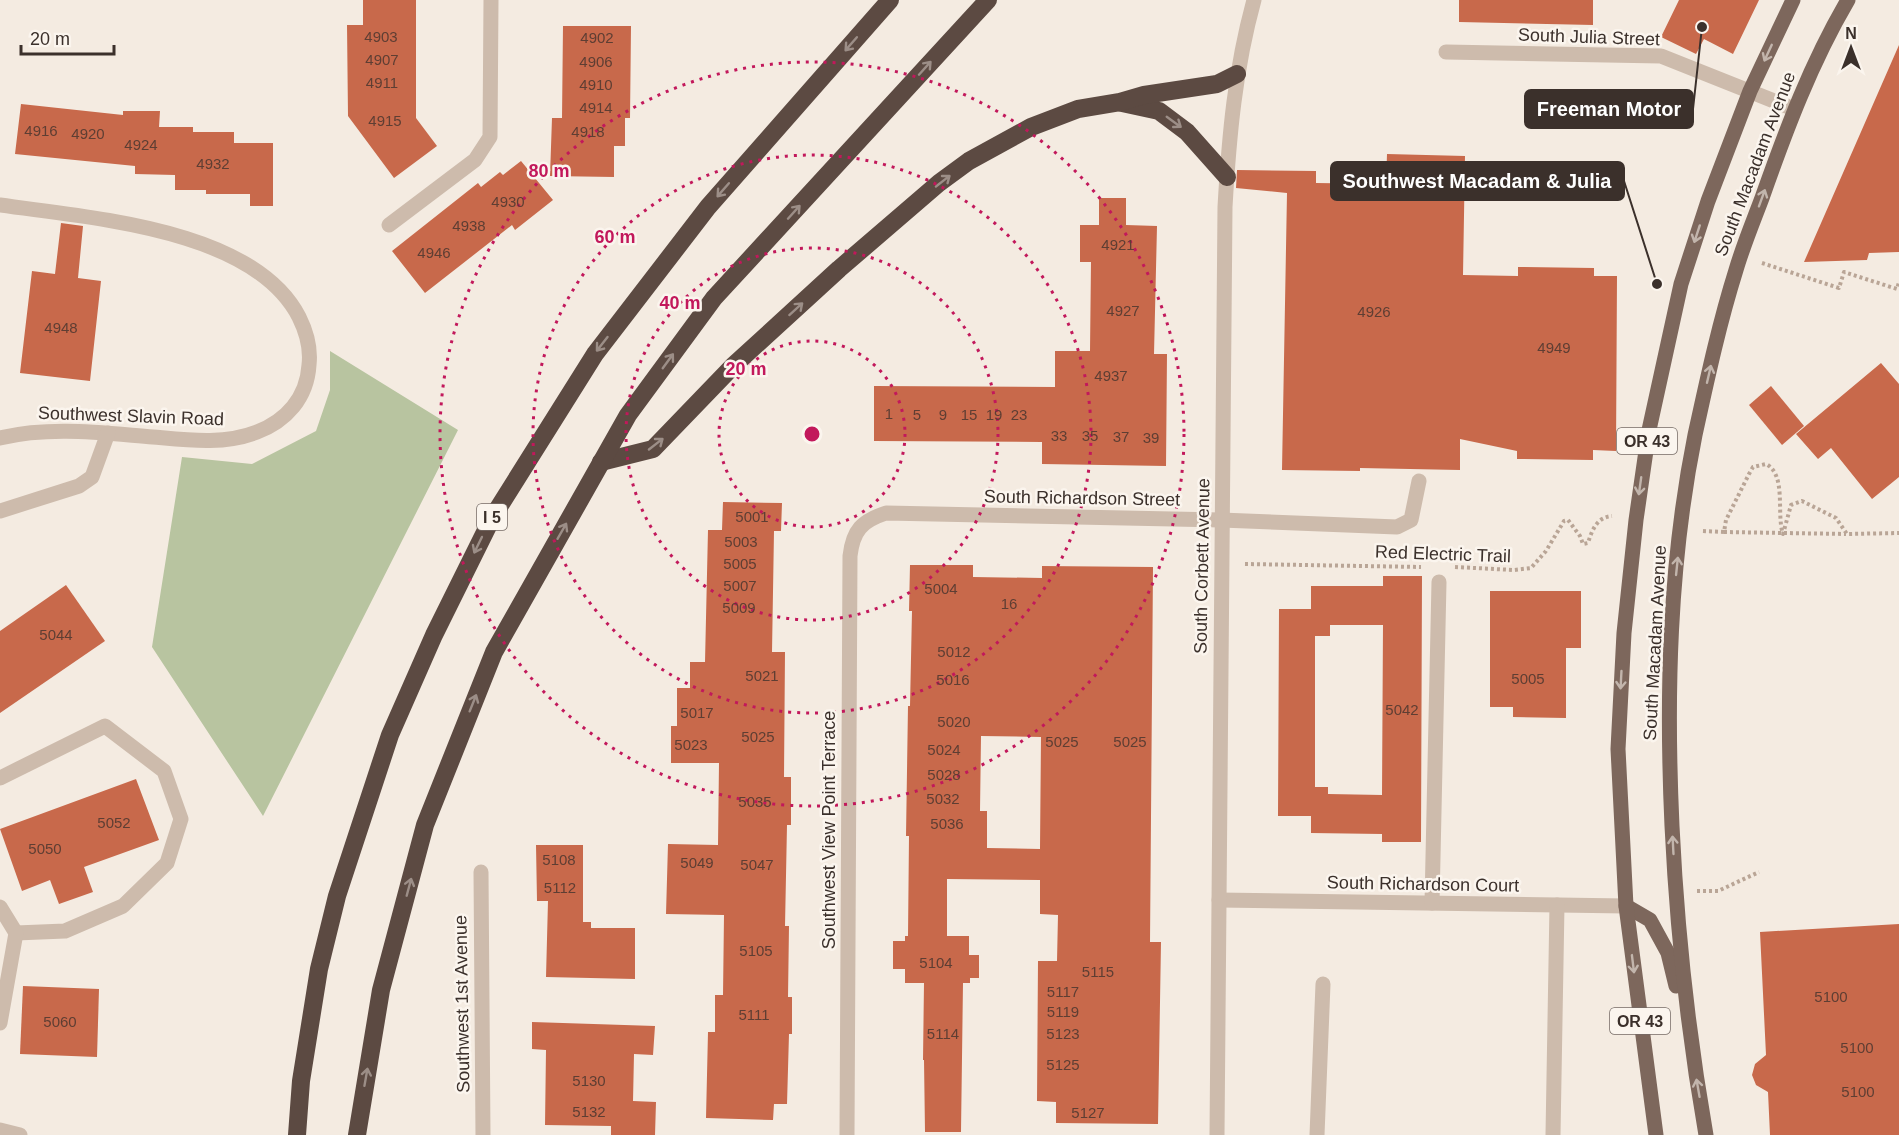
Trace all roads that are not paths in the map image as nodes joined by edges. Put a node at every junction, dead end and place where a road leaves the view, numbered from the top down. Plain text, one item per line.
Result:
1 (491, 0) edge
2 (890, 0) edge
3 (988, 0) edge
4 (1254, 0) edge
5 (1793, 0) edge
6 (1848, 0) edge
7 (1446, 52) dead end
8 (1237, 74) junction
9 (1750, 91) junction
10 (1120, 102) junction
11 (1794, 109) junction
12 (1227, 177) junction
13 (0, 206) edge
14 (389, 225) dead end
15 (108, 433) junction
16 (0, 437) edge
17 (602, 462) junction
18 (1419, 481) dead end
19 (0, 511) edge
20 (1221, 520) junction
21 (859, 527) joint
22 (1439, 582) dead end
23 (0, 778) edge
24 (481, 872) dead end
25 (1219, 900) junction
26 (1432, 903) junction
27 (1557, 905) junction
28 (1626, 906) junction
29 (0, 907) edge
30 (16, 933) junction
31 (1323, 984) dead end
32 (0, 1023) edge
33 (1691, 1042) junction
34 (0, 1130) edge
35 (20, 1135) edge
36 (297, 1135) edge
37 (357, 1135) edge
38 (483, 1135) edge
39 (847, 1135) edge
40 (1217, 1135) edge
41 (1317, 1135) edge
42 (1553, 1135) edge
43 (1656, 1135) edge
44 (1706, 1135) edge

1 - 14 street
2 -> 36 highway, I 5
17 -> 3 highway
4 - 8 street, South Corbett Avenue
5 -> 9 main road, South Macadam Avenue / OR 43
6 - 11 main road, South Macadam Avenue / OR 43
7 - 9 street, South Julia Street
8 - 10 highway
8 - 12 street, South Corbett Avenue
9 - 11 street, South Julia Street
9 -> 28 main road, South Macadam Avenue / OR 43
10 -> 12 highway
17 -> 10 highway
33 -> 11 main road, South Macadam Avenue / OR 43
12 - 20 street, South Corbett Avenue
13 - 15 street, Southwest Slavin Road
15 - 16 street, Southwest Slavin Road
15 - 19 street
37 -> 17 highway
18 - 20 street, South Richardson Street
20 - 21 street, South Richardson Street
20 - 25 street, South Corbett Avenue
21 - 39 street, Southwest View Point Terrace
22 - 26 street
23 - 30 street
24 - 38 street, Southwest 1st Avenue
25 - 26 street, South Richardson Court
25 - 40 street, South Corbett Avenue
26 - 27 street, South Richardson Court
27 - 28 street, South Richardson Court
27 - 42 street
28 - 33 main road
28 -> 43 main road, South Macadam Avenue / OR 43
29 - 30 street
30 - 32 street
31 - 41 street
44 -> 33 main road, South Macadam Avenue / OR 43
34 - 35 street

